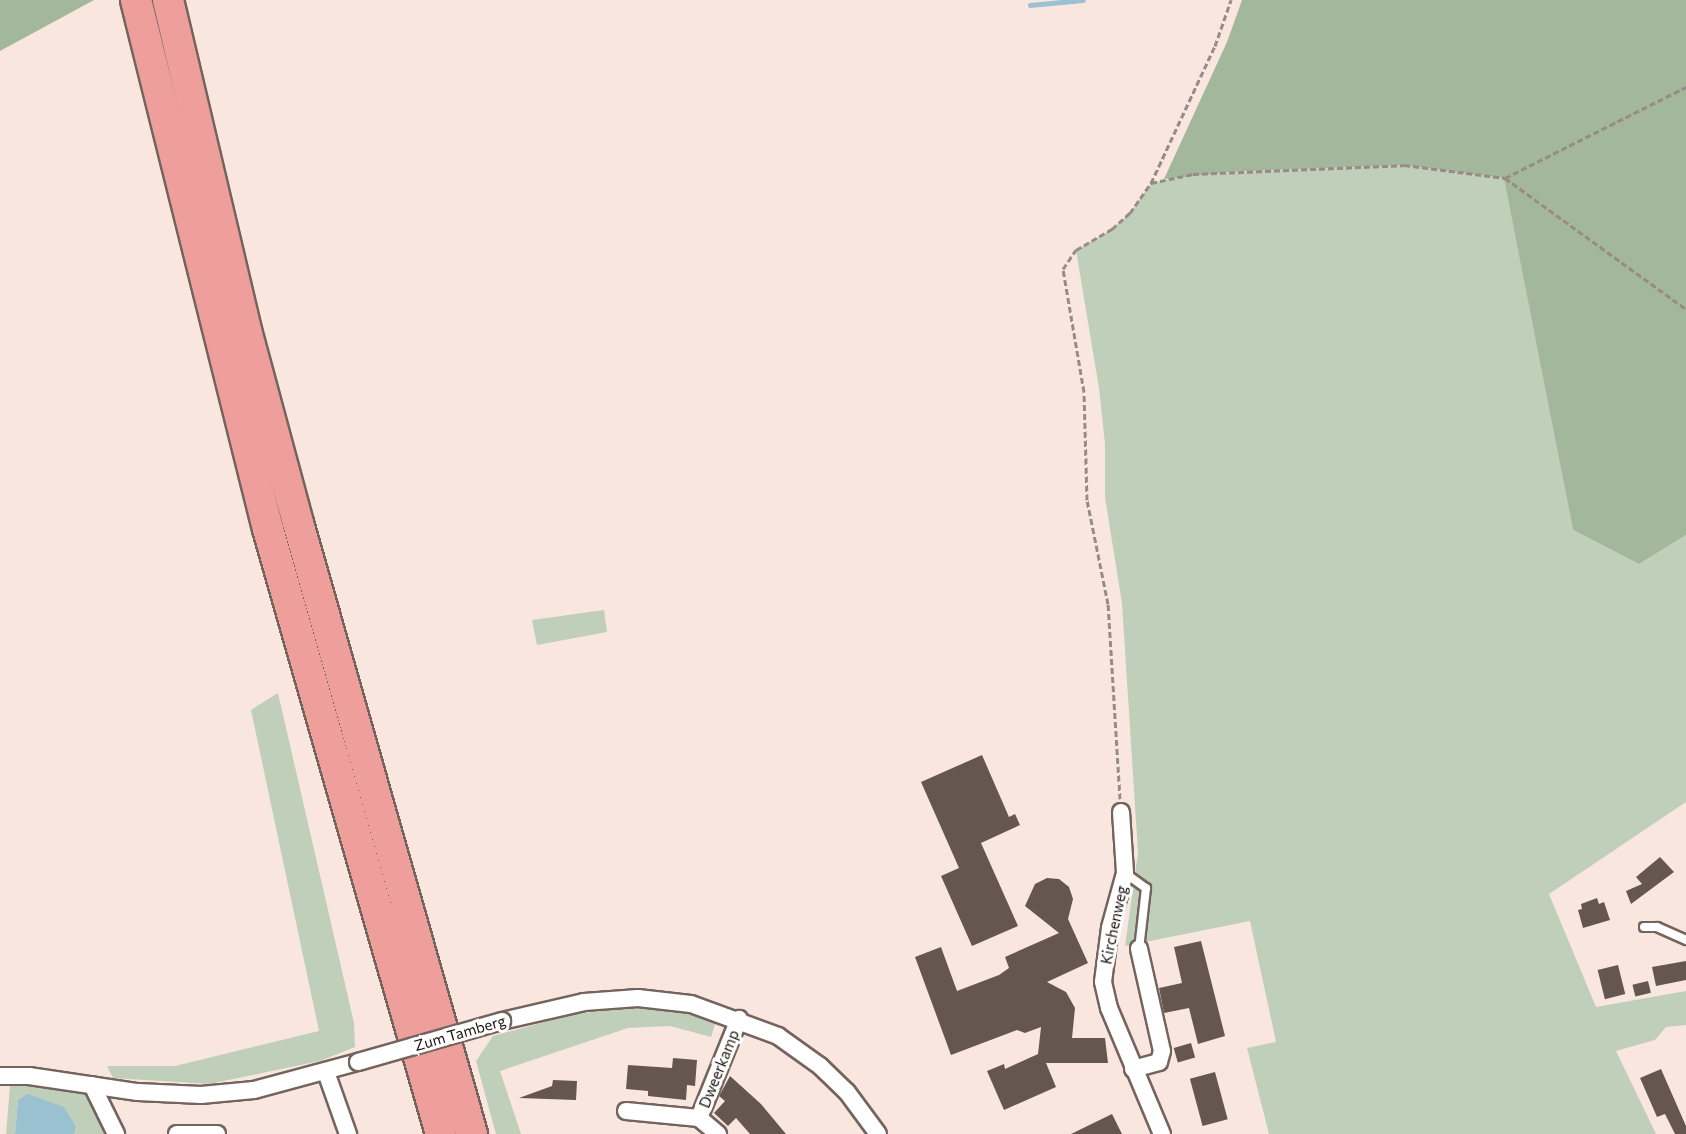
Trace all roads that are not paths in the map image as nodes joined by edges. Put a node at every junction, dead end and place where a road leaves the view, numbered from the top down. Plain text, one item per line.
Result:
1 (136, 0) edge
2 (168, 0) edge
3 (1121, 812) road end
4 (1125, 873) junction
5 (1644, 927) dead end
6 (1686, 940) edge
7 (1139, 949) joint
8 (739, 1019) junction
9 (1133, 1069) junction
10 (326, 1072) junction
11 (0, 1076) edge
12 (92, 1084) junction
13 (626, 1111) dead end
14 (699, 1118) junction
15 (116, 1134) edge
16 (177, 1134) edge
17 (217, 1134) edge
18 (348, 1134) edge
19 (441, 1134) edge
20 (472, 1134) edge
21 (718, 1134) edge
22 (878, 1134) edge
23 (1162, 1134) edge

1 - 19 highway
2 - 20 highway
3 - 4 street, Kirchenweg
4 - 7 lane
4 - 9 street, Kirchenweg
5 - 6 lane
7 - 9 street
8 - 10 street, Zum Tamberg, bridge
8 - 14 street, Dweerkamp
8 - 22 street, Zum Tamberg
9 - 23 street, Kirchenweg
10 - 12 street, Zum Tamberg
10 - 18 street
11 - 12 street, Zum Tamberg
12 - 15 street
13 - 14 street, Dweerkamp
14 - 21 street, Dweerkamp
16 - 17 street

